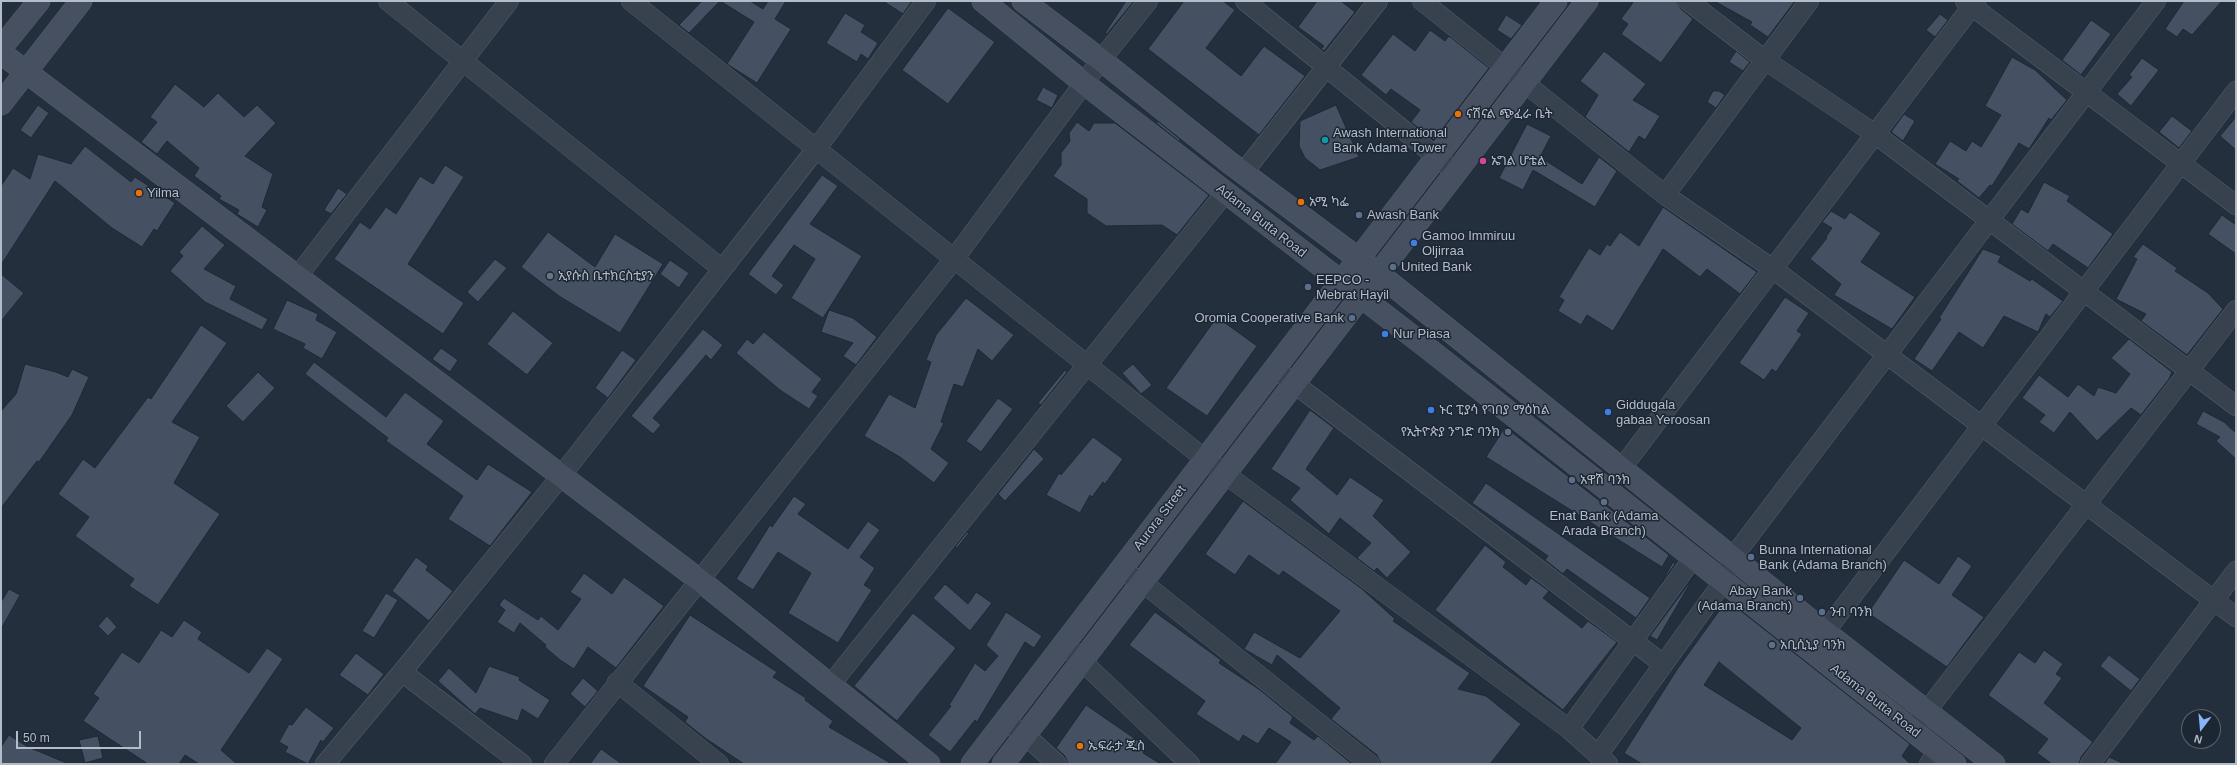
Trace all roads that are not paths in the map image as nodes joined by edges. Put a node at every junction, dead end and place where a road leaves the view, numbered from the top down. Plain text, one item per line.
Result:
1 (39, 1) edge
2 (81, 1) edge
3 (388, 1) edge
4 (509, 1) edge
5 (631, 1) edge
6 (926, 1) edge
7 (983, 1) edge
8 (1023, 1) edge
9 (1148, 1) edge
10 (1245, 1) edge
11 (1378, 1) edge
12 (1422, 1) edge
13 (1556, 1) edge
14 (1587, 1) edge
15 (1688, 1) edge
16 (1809, 1) edge
17 (2156, 1) edge
18 (1971, 3) edge
19 (1, 48) edge
20 (1, 53) edge
21 (1101, 60) junction
22 (1765, 60) junction
23 (463, 61) junction
24 (1326, 67) junction
25 (1506, 67) junction
26 (26, 72) junction
27 (1525, 82) junction
28 (1085, 84) junction
29 (2236, 91) edge
30 (2087, 92) junction
31 (1, 104) edge
32 (1875, 134) junction
33 (816, 149) junction
34 (1436, 158) junction
35 (2181, 164) junction
36 (1455, 172) junction
37 (1243, 173) junction
38 (1225, 193) junction
39 (1665, 195) junction
40 (2236, 205) edge
41 (1989, 220) junction
42 (954, 259) junction
43 (1773, 269) junction
44 (722, 270) junction
45 (1349, 271) junction
46 (1379, 274) junction
47 (297, 277) junction
48 (2084, 292) junction
49 (1360, 298) junction
50 (2236, 310) edge
51 (1887, 355) junction
52 (1087, 365) junction
53 (1275, 369) junction
54 (2189, 371) junction
55 (1294, 384) junction
56 (2236, 406) edge
57 (1982, 426) junction
58 (1206, 459) junction
59 (1621, 469) junction
60 (1225, 473) junction
61 (561, 476) junction
62 (2086, 504) junction
63 (1733, 557) junction
64 (1693, 558) junction
65 (1120, 570) junction
66 (2236, 571) edge
67 (698, 579) junction
68 (1142, 582) junction
69 (1722, 582) junction
70 (2214, 600) junction
71 (2236, 617) edge
72 (1825, 632) junction
73 (1633, 641) junction
74 (1064, 644) junction
75 (1081, 661) junction
76 (1663, 664) junction
77 (402, 672) junction
78 (617, 682) junction
79 (832, 684) junction
80 (1926, 712) junction
81 (1005, 721) junction
82 (1569, 729) junction
83 (1912, 730) junction
84 (1025, 735) junction
85 (1933, 757) edge
86 (1603, 759) edge
87 (325, 764) edge
88 (522, 764) edge
89 (554, 764) edge
90 (719, 764) edge
91 (929, 764) edge
92 (972, 764) edge
93 (1003, 764) edge
94 (1057, 764) edge
95 (1190, 764) edge
96 (1370, 764) edge
97 (1956, 764) edge
98 (1994, 764) edge
99 (2090, 764) edge

1 - 19 street
2 - 26 street
3 - 23 street
4 - 23 street
5 - 33 street
6 - 33 street
7 - 28 street, Adama Butta Road
8 - 21 street, Adama Butta Road
9 - 21 street
10 - 24 street
11 - 24 street
12 - 25 street
13 - 25 street, Aurora Street
14 - 27 street, Aurora Street
15 - 22 street
16 - 22 street
17 - 30 street
18 - 30 street
18 - 32 street
20 - 26 street
21 - 28 street
21 - 37 street, Adama Butta Road
22 - 32 street
22 - 39 street
23 - 44 street
23 - 47 street
24 - 34 street
24 - 37 street
25 - 27 street
25 - 34 street, Aurora Street
26 - 31 street
26 - 47 street
27 - 36 street, Aurora Street
27 - 39 street
28 - 38 street, Adama Butta Road
28 - 42 street
29 - 35 street
30 - 35 street
30 - 41 street
32 - 41 street
32 - 43 street
33 - 42 street
33 - 44 street
34 - 36 street
34 - 45 street, Aurora Street
35 - 40 street
35 - 48 street
36 - 46 street, Aurora Street
37 - 45 street, Adama Butta Road
38 - 45 street, Adama Butta Road
38 - 52 street
39 - 43 street
41 - 48 street
41 - 51 street
42 - 52 street
42 - 67 street
43 - 51 street
43 - 59 street
44 - 61 street
45 - 46 street, Adama Butta Road
45 - 49 street, Adama Butta Road
45 - 53 street, Aurora Street
46 - 49 street, Aurora Street
46 - 59 street, Adama Butta Road
47 - 61 street
48 - 54 street
48 - 57 street
49 - 55 street, Aurora Street
49 - 64 street, Adama Butta Road
50 - 54 street
51 - 57 street
51 - 63 street
52 - 58 street
52 - 79 street
53 - 55 street
53 - 58 street, Aurora Street
54 - 56 street
54 - 62 street
55 - 60 street, Aurora Street
55 - 73 street
57 - 62 street
57 - 72 street
58 - 60 street
58 - 65 street, Aurora Street
59 - 63 street, Adama Butta Road
60 - 68 street, Aurora Street
60 - 82 street
61 - 67 street
61 - 77 street
62 - 70 street
62 - 80 street
63 - 69 street
63 - 72 street, Adama Butta Road
64 - 69 street, Adama Butta Road
64 - 73 street
65 - 68 street
65 - 74 street, Aurora Street
66 - 70 street
67 - 78 street
67 - 79 street
68 - 75 street, Aurora Street
68 - 96 street
69 - 76 street
69 - 83 street, Adama Butta Road
70 - 71 street
70 - 99 street
72 - 80 street, Adama Butta Road
73 - 76 street
73 - 82 street
74 - 75 street
74 - 81 street, Aurora Street
75 - 84 street, Aurora Street
75 - 95 street
76 - 86 street
77 - 87 street
77 - 88 street
78 - 89 street
78 - 90 street
79 - 91 street
80 - 83 street
80 - 98 street, Adama Butta Road
81 - 84 street
81 - 92 street, Aurora Street
82 - 86 street
83 - 85 street, Adama Butta Road
84 - 93 street, Aurora Street
84 - 94 street
85 - 97 street, Adama Butta Road

